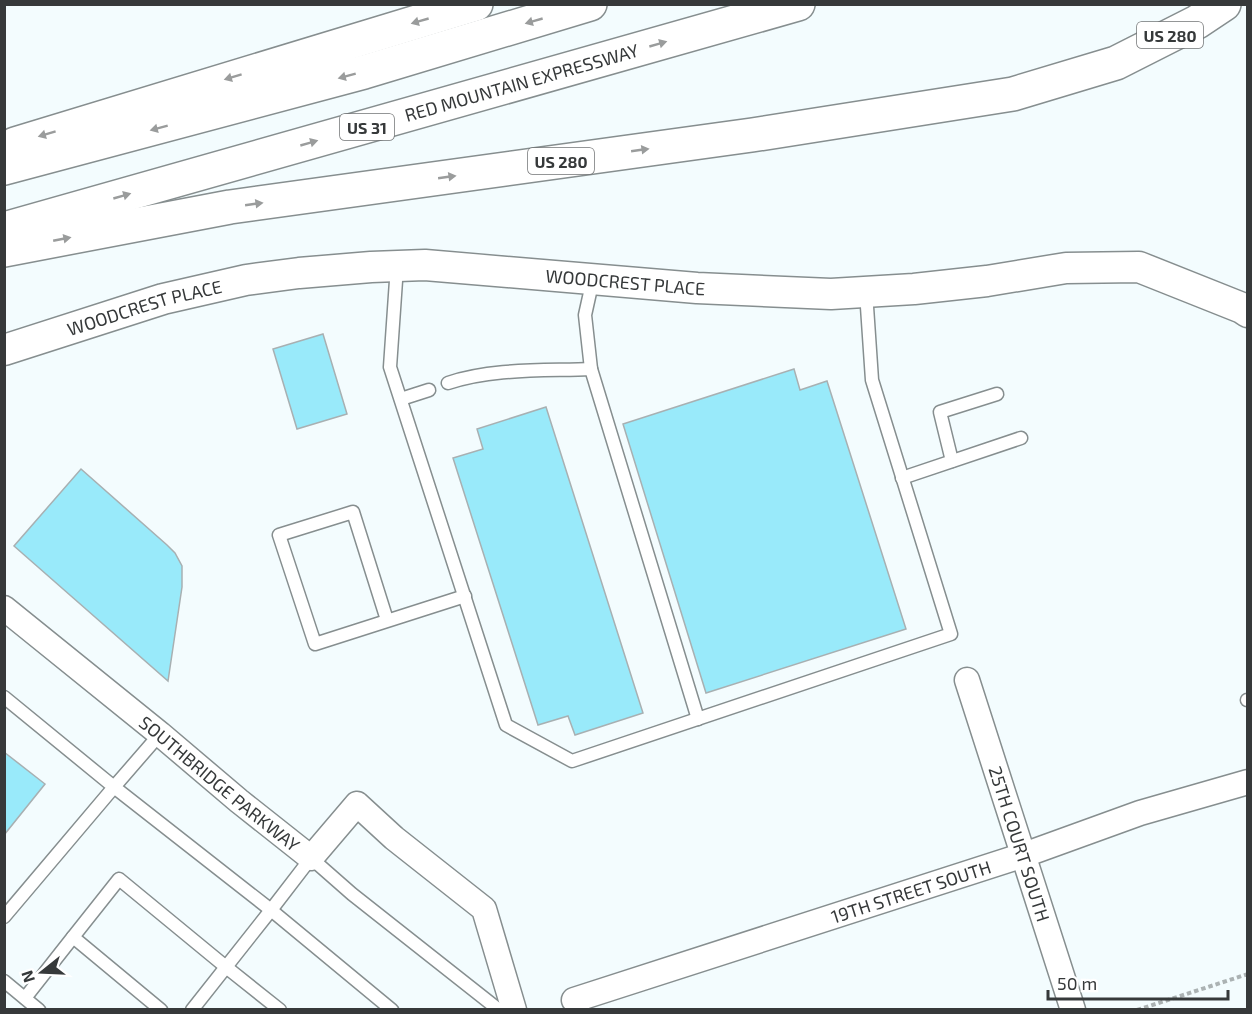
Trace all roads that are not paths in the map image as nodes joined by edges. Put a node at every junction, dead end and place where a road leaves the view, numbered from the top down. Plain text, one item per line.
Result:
1 (476, 4) edge
2 (590, 4) edge
3 (798, 4) edge
4 (1224, 4) edge
5 (4, 147) edge
6 (4, 168) edge
7 (4, 229) edge
8 (4, 250) edge
9 (397, 266) junction
10 (592, 279) junction
11 (866, 292) junction
12 (1248, 312) edge
13 (4, 350) edge
14 (591, 369) junction
15 (448, 383) dead end
16 (429, 390) dead end
17 (997, 394) dead end
18 (401, 399) junction
19 (1021, 438) dead end
20 (952, 461) junction
21 (902, 478) junction
22 (465, 596) junction
23 (4, 608) edge
24 (387, 620) junction
25 (967, 680) dead end
26 (4, 697) edge
27 (698, 719) junction
28 (159, 734) junction
29 (1248, 782) edge
30 (114, 787) junction
31 (1024, 855) junction
32 (310, 858) junction
33 (271, 910) junction
34 (4, 917) edge
35 (73, 937) junction
36 (226, 967) junction
37 (4, 981) edge
38 (25, 998) junction
39 (574, 1000) dead end
40 (39, 1010) edge
41 (161, 1010) edge
42 (192, 1010) edge
43 (280, 1010) edge
44 (392, 1010) edge
45 (499, 1010) edge
46 (514, 1010) edge
47 (1072, 1010) edge

1 -> 5 highway
2 -> 6 highway
7 -> 3 highway, RED MOUNTAIN EXPRESSWAY / US 31
8 -> 4 highway, US 280
9 - 10 street, WOODCREST PLACE
9 - 13 street, WOODCREST PLACE
9 - 18 lane
10 - 11 street, WOODCREST PLACE
10 - 14 lane
11 - 12 street, WOODCREST PLACE
11 - 21 lane
14 - 15 lane
14 - 27 lane
16 - 18 lane
17 - 20 lane
18 - 22 lane
19 - 20 lane
20 - 21 lane
21 - 27 lane
22 - 24 lane
22 - 27 lane
23 - 28 street, SOUTHBRIDGE PARKWAY
24 - 24 lane
25 - 31 street, 25TH COURT SOUTH
26 - 30 lane
28 - 30 lane
28 - 32 street, SOUTHBRIDGE PARKWAY
29 - 31 street, 19TH STREET SOUTH
30 - 33 lane
30 - 34 lane
31 - 39 street, 19TH STREET SOUTH
31 - 47 street, 25TH COURT SOUTH
32 - 33 lane
32 - 45 lane
32 - 46 street, SOUTHBRIDGE PARKWAY
33 - 36 lane
33 - 44 lane
35 - 36 lane
35 - 38 lane
35 - 41 lane
36 - 42 lane
36 - 43 lane
37 - 38 lane
38 - 40 lane

